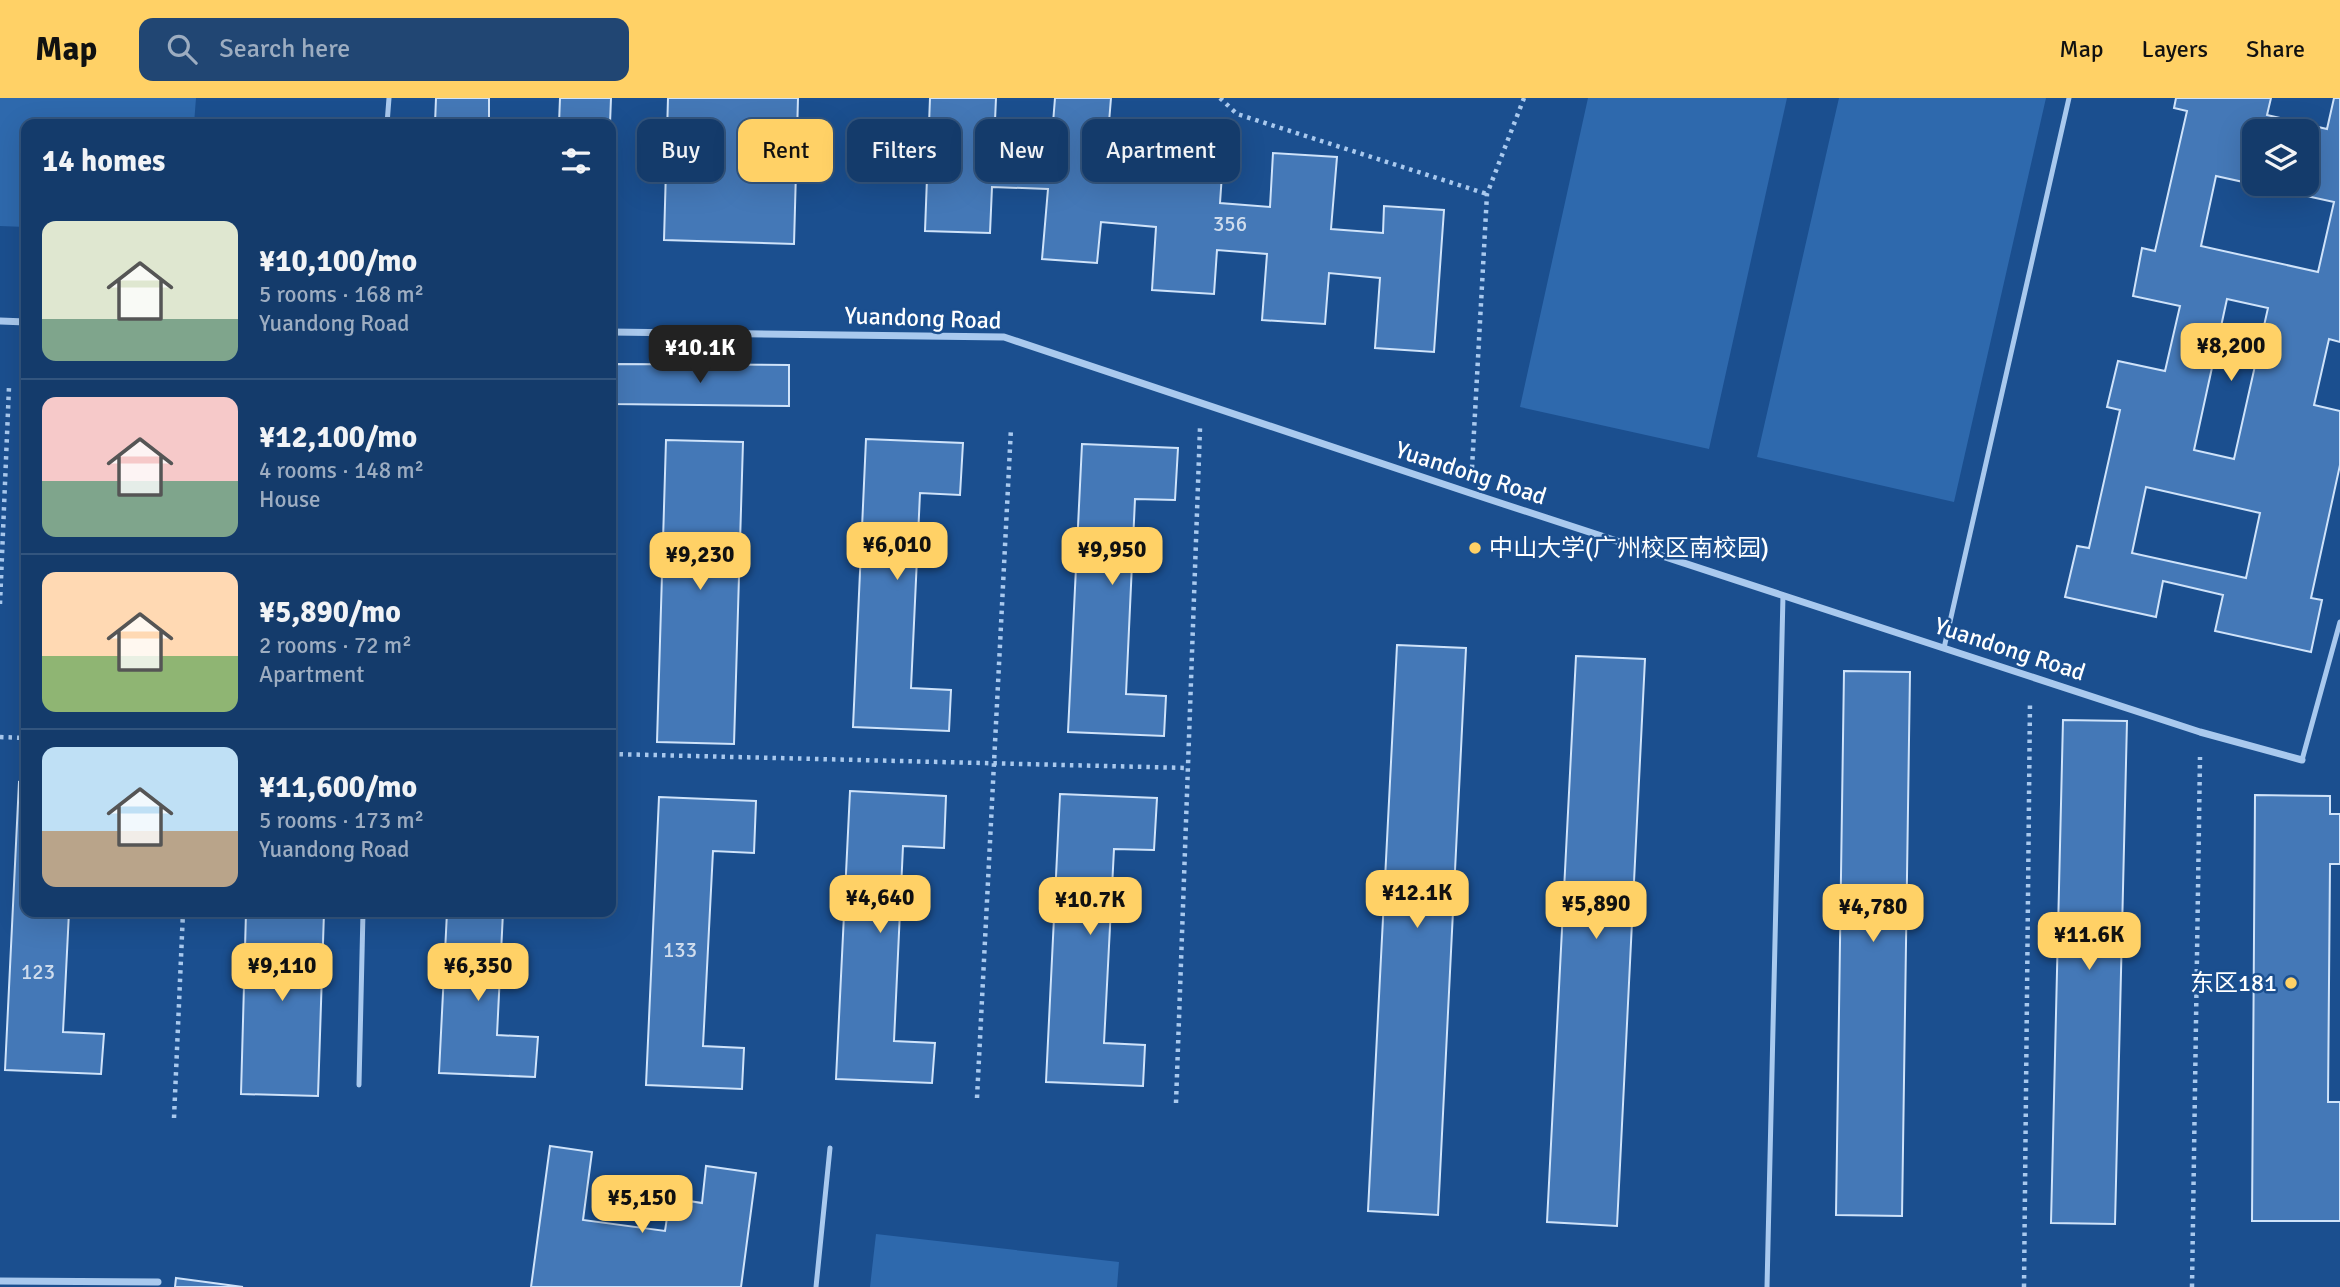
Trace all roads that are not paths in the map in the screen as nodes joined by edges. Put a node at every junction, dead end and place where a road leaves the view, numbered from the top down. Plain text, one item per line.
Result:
1 (388, 98) edge
2 (2069, 98) edge
3 (387, 119) edge
4 (0, 321) edge
5 (21, 322) edge
6 (616, 332) edge
7 (1783, 595) junction
8 (2340, 622) edge
9 (1944, 648) junction
10 (2302, 760) joint
11 (363, 917) edge
12 (359, 1085) dead end
13 (830, 1147) dead end
14 (0, 1281) edge
15 (158, 1282) dead end
16 (816, 1287) edge
17 (1767, 1287) edge

1 - 3 lane
2 - 9 lane
4 - 5 street
6 - 7 street, Yuandong Road
7 - 9 street, Yuandong Road
7 - 17 lane
8 - 10 lane
9 - 10 street, Yuandong Road
11 - 12 lane
13 - 16 lane
14 - 15 street

